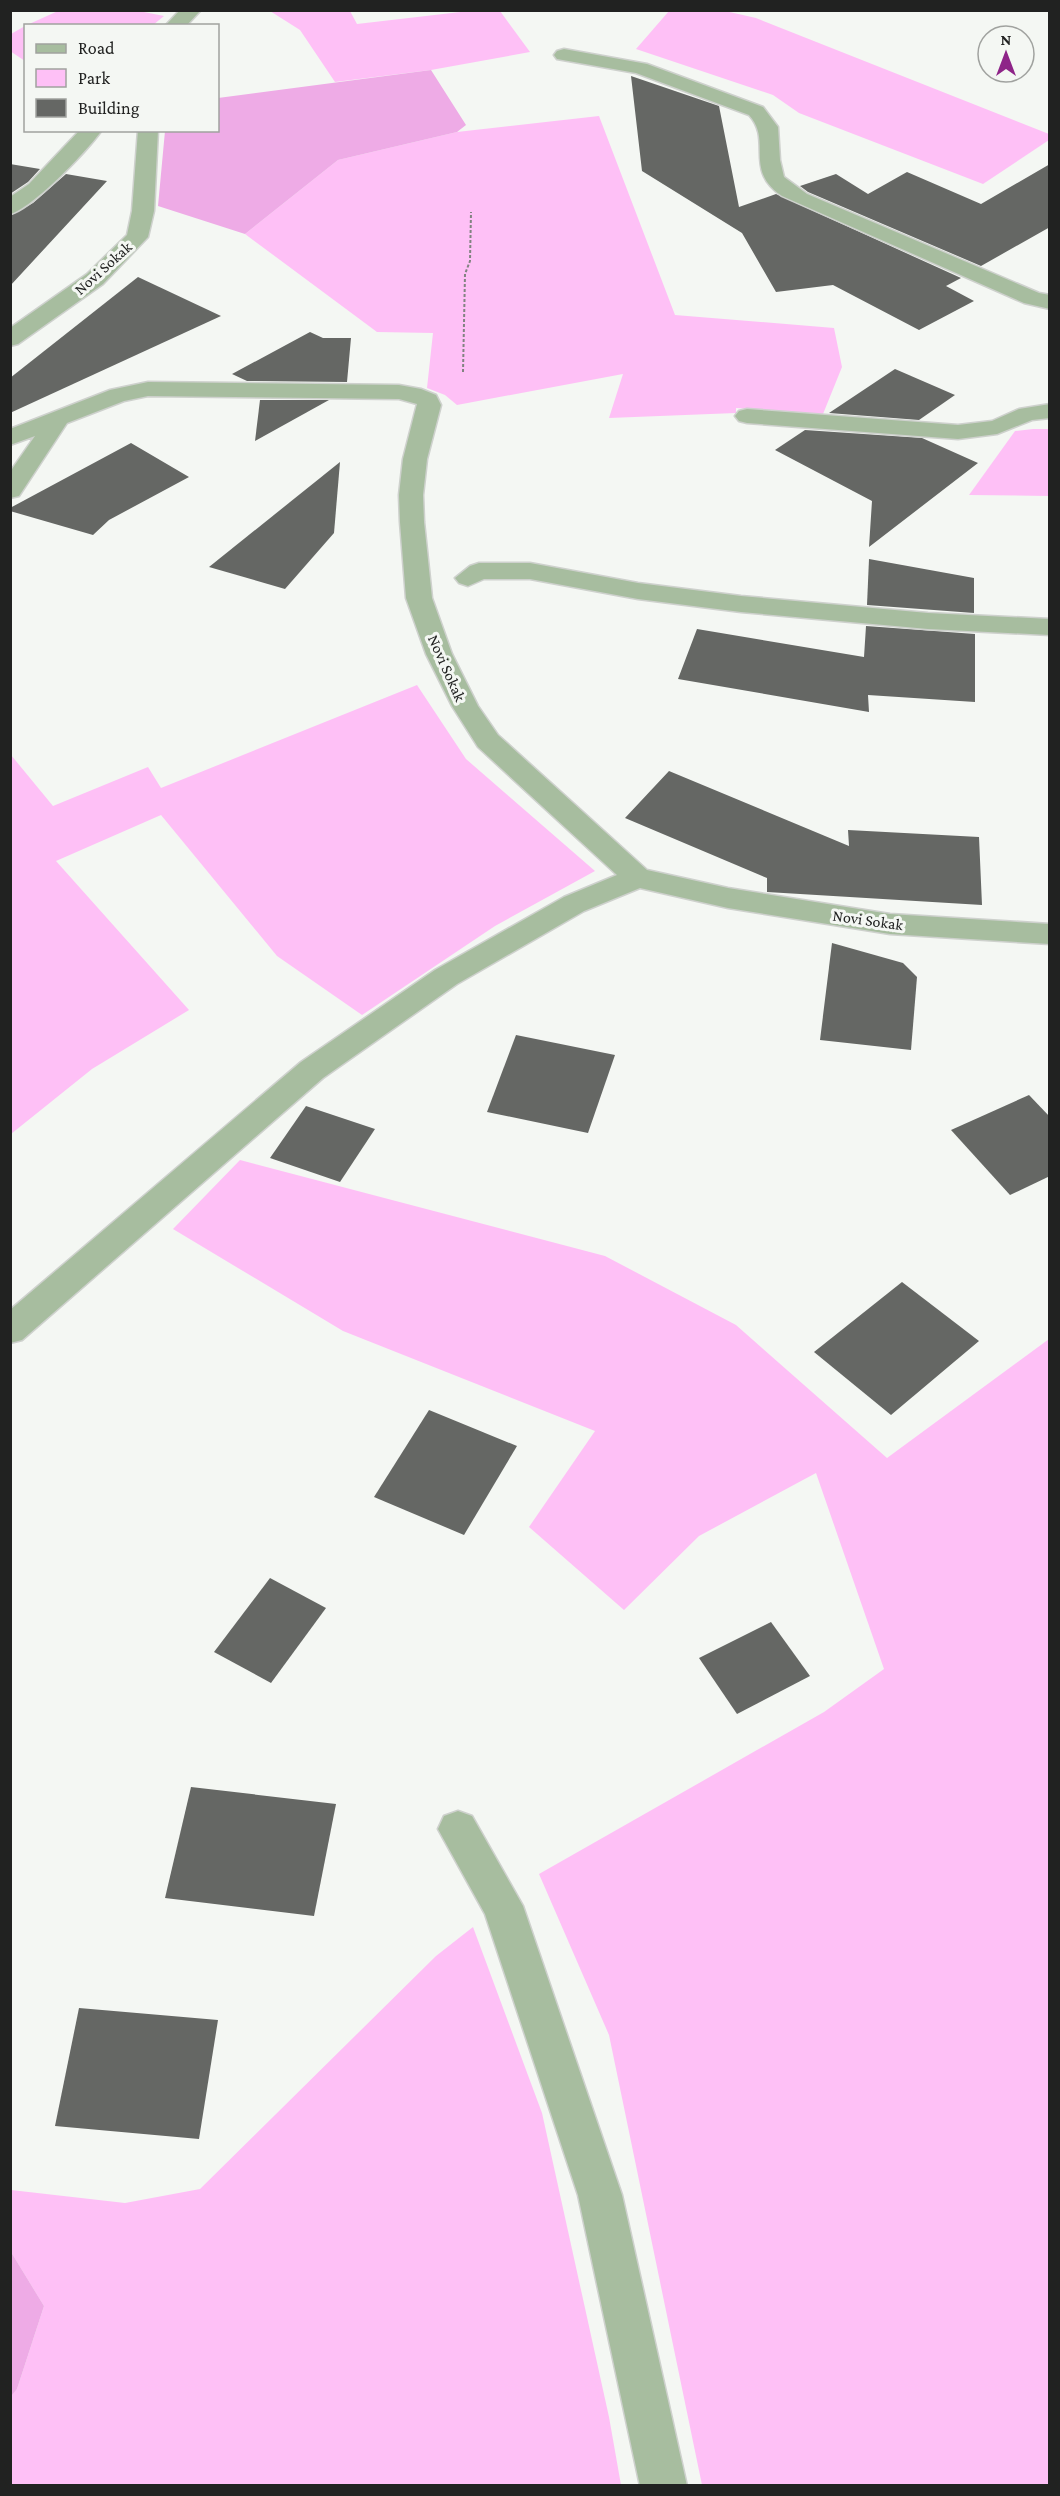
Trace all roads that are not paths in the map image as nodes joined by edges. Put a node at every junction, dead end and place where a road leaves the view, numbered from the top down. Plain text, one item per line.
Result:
1 (192, 10) edge
2 (176, 24) edge
3 (564, 55) dead end
4 (90, 132) edge
5 (148, 132) edge
6 (10, 208) edge
7 (1050, 302) edge
8 (10, 339) edge
9 (1050, 411) edge
10 (747, 416) dead end
11 (60, 417) junction
12 (10, 438) edge
13 (10, 491) edge
14 (468, 578) dead end
15 (1050, 627) edge
16 (638, 878) junction
17 (1050, 934) edge
18 (10, 1330) edge
19 (458, 1829) dead end
20 (664, 2486) edge

1 - 2 street
3 - 7 street
4 - 6 street
5 - 8 street, Novi Sokak
9 - 10 street
11 - 12 street
11 - 13 street
11 - 16 street, Novi Sokak
14 - 15 street
16 - 17 street, Novi Sokak
16 - 18 street
19 - 20 street

